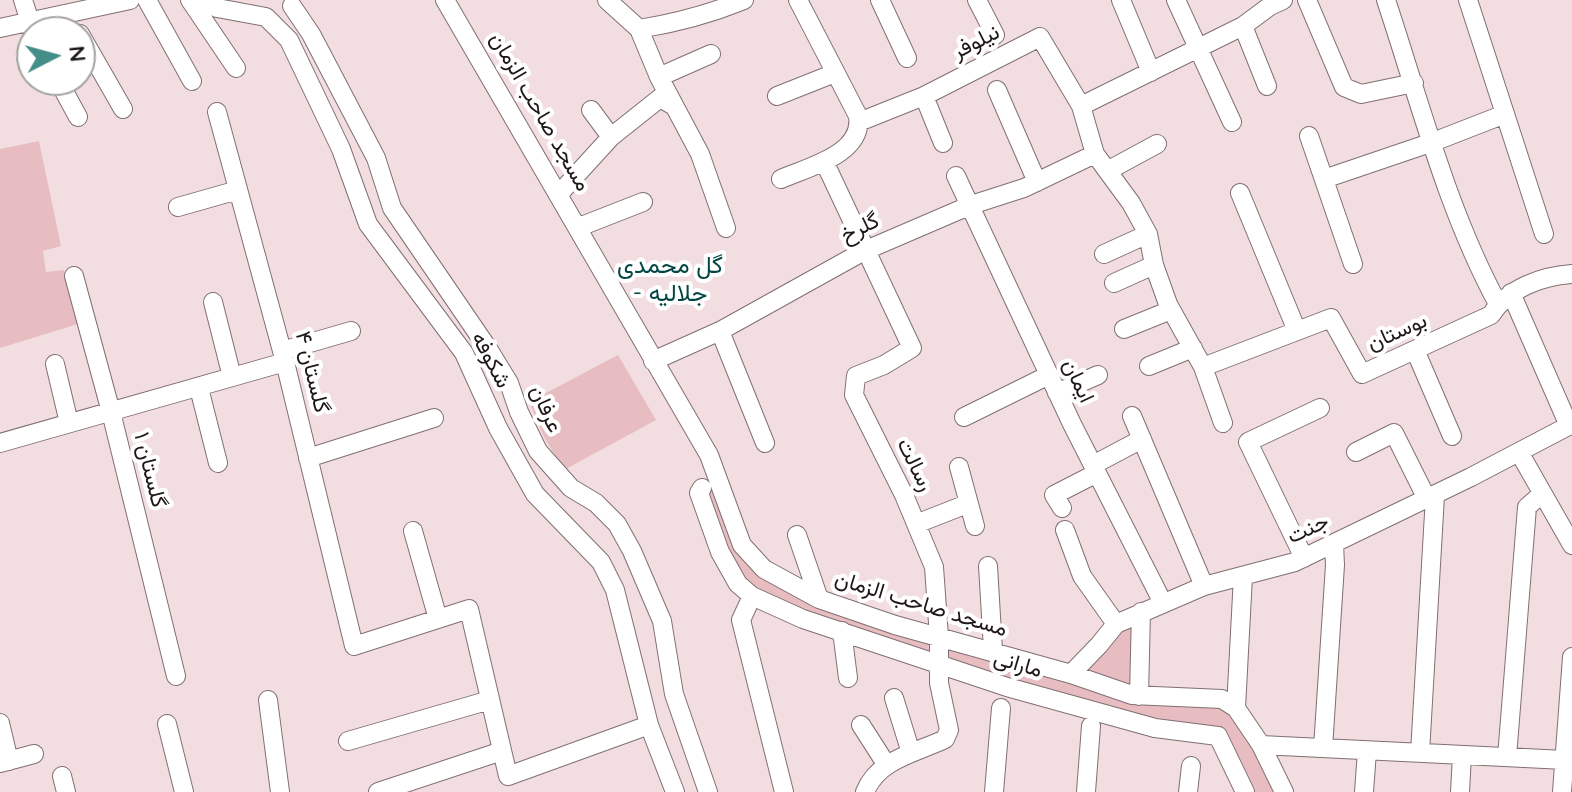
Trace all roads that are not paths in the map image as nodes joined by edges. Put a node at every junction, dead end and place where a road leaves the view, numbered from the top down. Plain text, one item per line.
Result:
1 (130, 0) edge
2 (147, 0) edge
3 (190, 0) edge
4 (204, 0) edge
5 (445, 0) edge
6 (607, 0) edge
7 (744, 0) edge
8 (798, 0) edge
9 (880, 0) edge
10 (977, 0) edge
11 (1121, 0) edge
12 (1176, 0) edge
13 (1307, 0) edge
14 (1386, 0) edge
15 (1468, 0) edge
16 (1270, 1) edge
17 (100, 3) edge
18 (292, 6) dead end
19 (711, 6) edge
20 (68, 13) junction
21 (60, 16) edge
22 (70, 16) edge
23 (1243, 26) junction
24 (639, 29) junction
25 (995, 35) dead end
26 (1198, 48) junction
27 (711, 54) dead end
28 (907, 58) dead end
29 (96, 62) edge
30 (236, 68) dead end
31 (1151, 72) junction
32 (835, 73) junction
33 (659, 77) junction
34 (192, 81) dead end
35 (1414, 83) junction
36 (1267, 86) dead end
37 (997, 90) dead end
38 (67, 96) edge
39 (777, 96) dead end
40 (924, 96) junction
41 (674, 106) junction
42 (1081, 106) junction
43 (123, 109) dead end
44 (591, 110) dead end
45 (217, 112) dead end
46 (1505, 114) junction
47 (78, 117) dead end
48 (859, 122) junction
49 (1232, 122) dead end
50 (1309, 136) dead end
51 (611, 137) junction
52 (1433, 142) junction
53 (943, 143) dead end
54 (1157, 144) dead end
55 (1095, 154) junction
56 (824, 161) junction
57 (1109, 170) junction
58 (956, 176) dead end
59 (781, 179) dead end
60 (1324, 179) junction
61 (1037, 182) junction
62 (238, 190) junction
63 (1240, 193) dead end
64 (559, 194) junction
65 (643, 202) dead end
66 (971, 205) junction
67 (178, 207) dead end
68 (579, 227) junction
69 (726, 228) dead end
70 (1148, 234) junction
71 (1544, 234) dead end
72 (864, 251) junction
73 (1104, 254) dead end
74 (1353, 264) dead end
75 (1154, 265) junction
76 (1572, 274) edge
77 (74, 276) dead end
78 (1114, 283) dead end
79 (1504, 299) junction
80 (213, 302) dead end
81 (1171, 310) junction
82 (1124, 329) dead end
83 (351, 331) dead end
84 (720, 331) junction
85 (1297, 331) junction
86 (1193, 348) junction
87 (1415, 350) junction
88 (283, 356) junction
89 (653, 361) junction
90 (55, 364) dead end
91 (1149, 366) dead end
92 (1203, 367) junction
93 (1049, 375) junction
94 (1098, 375) dead end
95 (232, 377) junction
96 (199, 388) junction
97 (1057, 393) junction
98 (1320, 408) dead end
99 (111, 412) junction
100 (1132, 416) dead end
101 (964, 417) dead end
102 (434, 418) dead end
103 (69, 423) junction
104 (1223, 423) dead end
105 (1571, 425) edge
106 (1452, 436) dead end
107 (1142, 439) junction
108 (0, 443) edge
109 (765, 443) dead end
110 (1356, 452) dead end
111 (1519, 452) junction
112 (308, 458) junction
113 (218, 463) dead end
114 (959, 467) dead end
115 (1095, 469) junction
116 (702, 488) dead end
117 (1542, 494) junction
118 (1431, 498) junction
119 (967, 504) junction
120 (1062, 508) dead end
121 (916, 524) junction
122 (975, 526) dead end
123 (1065, 530) dead end
124 (413, 531) dead end
125 (797, 535) dead end
126 (1334, 544) junction
127 (1572, 545) edge
128 (1304, 558) junction
129 (988, 566) dead end
130 (1243, 576) junction
131 (1204, 586) junction
132 (752, 596) junction
133 (819, 599) junction
134 (1163, 603) junction
135 (1141, 612) junction
136 (438, 619) junction
137 (1116, 624) junction
138 (842, 631) junction
139 (939, 637) junction
140 (993, 650) junction
141 (1572, 657) edge
142 (938, 665) junction
143 (1071, 674) junction
144 (176, 676) dead end
145 (848, 678) dead end
146 (1139, 696) junction
147 (894, 698) dead end
148 (268, 700) dead end
149 (490, 700) junction
150 (1001, 708) dead end
151 (1236, 708) junction
152 (0, 723) edge
153 (167, 724) dead end
154 (649, 725) junction
155 (861, 725) dead end
156 (1091, 726) dead end
157 (348, 741) dead end
158 (1261, 745) junction
159 (1323, 748) junction
160 (502, 751) junction
161 (1367, 751) junction
162 (911, 753) junction
163 (1420, 753) junction
164 (34, 754) dead end
165 (1462, 755) junction
166 (1507, 757) junction
167 (1568, 758) edge
168 (4, 762) edge
169 (886, 764) junction
170 (1191, 766) dead end
171 (184, 792) edge
172 (280, 792) edge
173 (378, 792) edge
174 (675, 792) edge
175 (708, 792) edge
176 (784, 792) edge
177 (865, 792) edge
178 (994, 792) edge
179 (1086, 792) edge
180 (1188, 792) edge
181 (1245, 792) edge
182 (1284, 792) edge
183 (1364, 792) edge
184 (1460, 792) edge
185 (1562, 792) edge

1 - 17 street
2 - 34 street
3 - 30 street
4 - 154 street, شکوفه
5 - 64 street, مسجد صاحب الزمان
6 - 24 street
7 - 19 street
8 - 32 street
9 - 28 street
10 - 25 street
11 - 31 street
12 - 26 street
13 - 35 street
14 - 35 street
15 - 46 street
16 - 23 street
17 - 20 street
18 - 175 street, عرفان
19 - 24 street
20 - 21 street
20 - 22 street
23 - 26 street
23 - 36 street
24 - 33 street
26 - 31 street
26 - 49 street
27 - 33 street
29 - 43 street
31 - 42 street
32 - 39 street
32 - 48 street
33 - 41 street
35 - 52 street
37 - 61 street
38 - 47 street
40 - 42 street, نیلوفر
40 - 48 street, نیلوفر
40 - 53 street
41 - 51 street
41 - 69 street
42 - 55 street, نیلوفر
44 - 51 street
45 - 62 street, گلستان ۴
46 - 52 street
46 - 71 street
48 - 56 street
50 - 60 street
51 - 64 street
52 - 60 street
52 - 79 street
54 - 57 street
55 - 57 street
55 - 61 street, گلرخ
56 - 59 street
56 - 72 street
57 - 70 street
58 - 66 street, ایمان
60 - 74 street
61 - 66 street, گلرخ
62 - 67 street
62 - 88 street, گلستان ۴
63 - 85 street
64 - 68 street, مسجد صاحب الزمان
65 - 68 street
66 - 72 street, گلرخ
66 - 93 street, ایمان
68 - 89 street, مسجد صاحب الزمان
70 - 73 street
70 - 75 street
72 - 84 street, گلرخ
72 - 121 street, رسالت
75 - 78 street
75 - 81 street
76 - 79 street
77 - 99 street, گلستان ۱
79 - 87 street, بوستان
79 - 105 street
80 - 95 street
81 - 82 street
81 - 86 street
83 - 88 street
84 - 89 street, گلرخ
84 - 109 street
85 - 87 street, بوستان
85 - 92 street, بوستان
86 - 91 street
86 - 92 street
87 - 106 street
88 - 95 street
88 - 112 street, گلستان ۴
89 - 133 street, مسجد صاحب الزمان
90 - 103 street
92 - 104 street
93 - 97 street, ایمان
93 - 101 street
94 - 97 street
95 - 96 street
96 - 99 street
96 - 113 street
97 - 115 street, ایمان
98 - 128 street
99 - 103 street
99 - 144 street, گلستان ۱
100 - 107 street
102 - 112 street
103 - 108 street
105 - 111 street, جنت
107 - 115 street
107 - 131 street
110 - 118 street
111 - 117 street
111 - 118 street, جنت
112 - 136 street, گلستان ۴
114 - 119 street
115 - 120 street
115 - 134 street, ایمان
116 - 132 street, مارانی
117 - 127 street
117 - 166 street
118 - 126 street, جنت
118 - 163 street
119 - 121 street
119 - 122 street
121 - 139 street, رسالت
123 - 137 street
124 - 136 street
125 - 133 street
126 - 128 street, جنت
126 - 159 street
128 - 130 street, جنت
129 - 140 street
130 - 131 street, جنت
130 - 151 street
131 - 134 street, جنت
132 - 138 street, مارانی
132 - 176 street
133 - 139 street, مسجد صاحب الزمان
134 - 135 street, جنت
135 - 137 street, جنت
135 - 146 street
136 - 149 street
137 - 143 street, جنت
138 - 142 street, مارانی
138 - 145 street
139 - 140 street, مسجد صاحب الزمان
139 - 142 street, رسالت
140 - 143 street, مسجد صاحب الزمان
141 - 167 street
142 - 162 street, رسالت
142 - 181 street, مارانی
143 - 146 street, مسجد صاحب الزمان
146 - 151 street, مسجد صاحب الزمان
147 - 162 street
148 - 172 street
149 - 157 street
149 - 160 street
150 - 178 street
151 - 158 street
152 - 168 street
153 - 171 street
154 - 160 street
154 - 174 street, شکوفه
155 - 169 street
156 - 179 street
158 - 159 street
158 - 182 street
159 - 161 street
160 - 173 street
161 - 163 street
161 - 183 street
162 - 169 street
163 - 165 street
164 - 168 street
165 - 166 street
165 - 184 street
166 - 167 street
167 - 185 street
169 - 177 street
170 - 180 street

